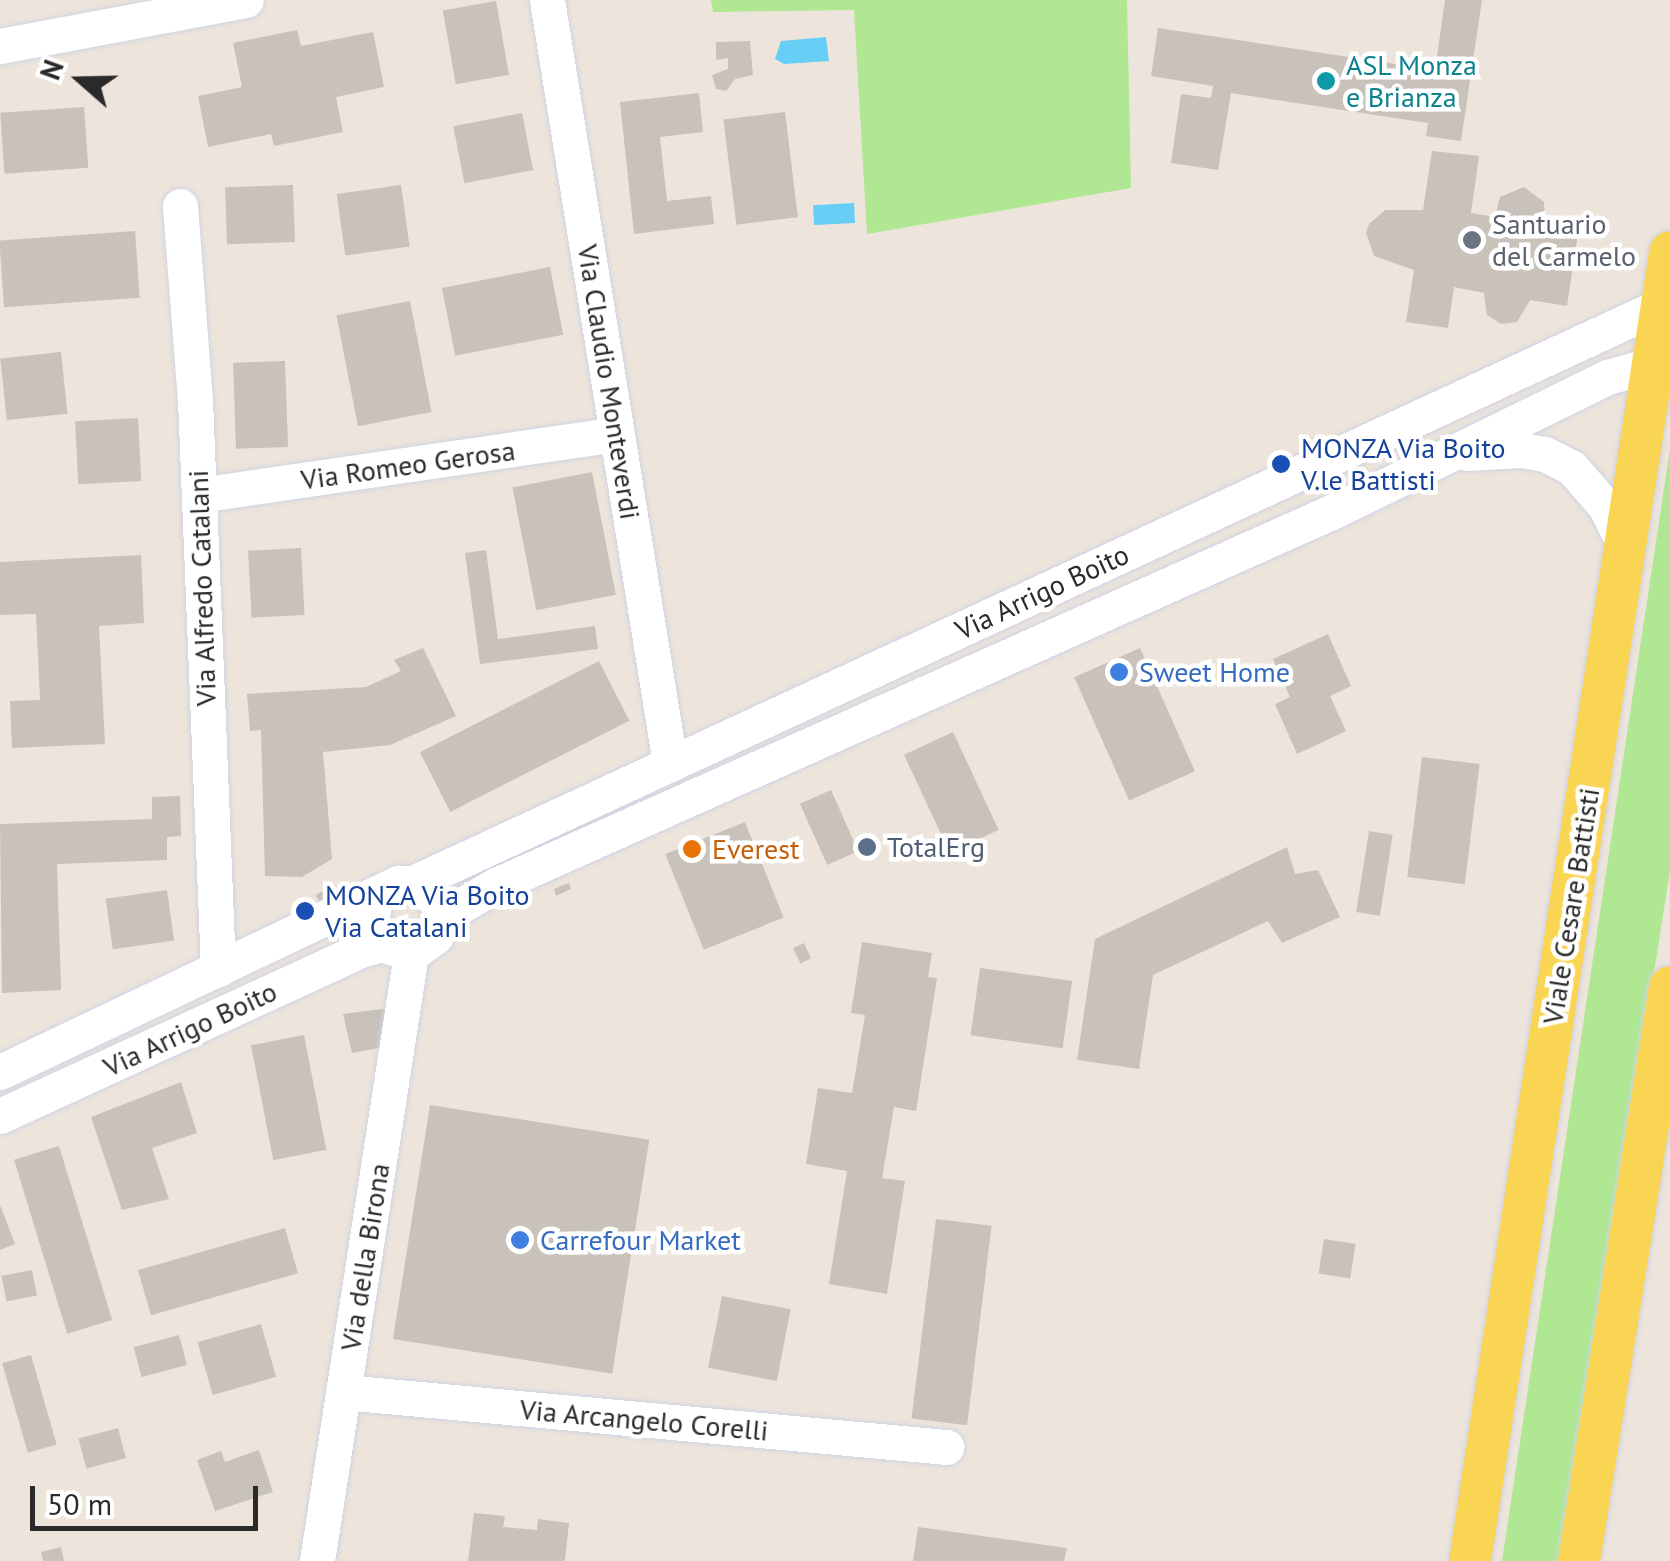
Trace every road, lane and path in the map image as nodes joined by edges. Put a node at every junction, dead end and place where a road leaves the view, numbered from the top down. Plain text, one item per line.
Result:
1 (246, 0) edge
2 (547, 0) edge
3 (0, 46) edge
4 (180, 206) dead end
5 (1670, 252) edge
6 (1666, 302) edge
7 (1662, 360) edge
8 (617, 434) junction
9 (1418, 468) junction
10 (199, 495) junction
11 (1626, 548) junction
12 (670, 764) junction
13 (413, 883) junction
14 (376, 896) junction
15 (440, 918) junction
16 (396, 949) junction
17 (218, 970) junction
18 (1670, 987) edge
19 (0, 1072) edge
20 (0, 1116) edge
21 (1656, 1168) edge
22 (343, 1392) junction
23 (946, 1447) dead end
24 (317, 1561) edge
25 (1470, 1561) edge
26 (1579, 1561) edge

1 - 3 street
2 - 8 street, Via Claudio Monteverdi
4 - 10 street, Via Alfredo Catalani
5 - 6 main road, Viale Cesare Battisti
6 - 7 main road, Viale Cesare Battisti
6 - 12 street, Via Arrigo Boito
7 - 9 street, Via Arrigo Boito
7 - 11 main road, Viale Cesare Battisti
8 - 10 street, Via Romeo Gerosa
8 - 12 street, Via Claudio Monteverdi
9 - 11 street
9 - 15 street, Via Arrigo Boito
10 - 17 street, Via Alfredo Catalani
11 - 25 main road, Viale Cesare Battisti
12 - 13 street, Via Arrigo Boito
13 - 14 street
13 - 15 street
14 - 16 street
14 - 17 street, Via Arrigo Boito
15 - 16 street
16 - 20 street, Via Arrigo Boito
16 - 22 street, Via della Birona
17 - 19 street, Via Arrigo Boito
18 - 21 main road
21 - 26 main road
22 - 23 street, Via Arcangelo Corelli
22 - 24 street, Via della Birona

